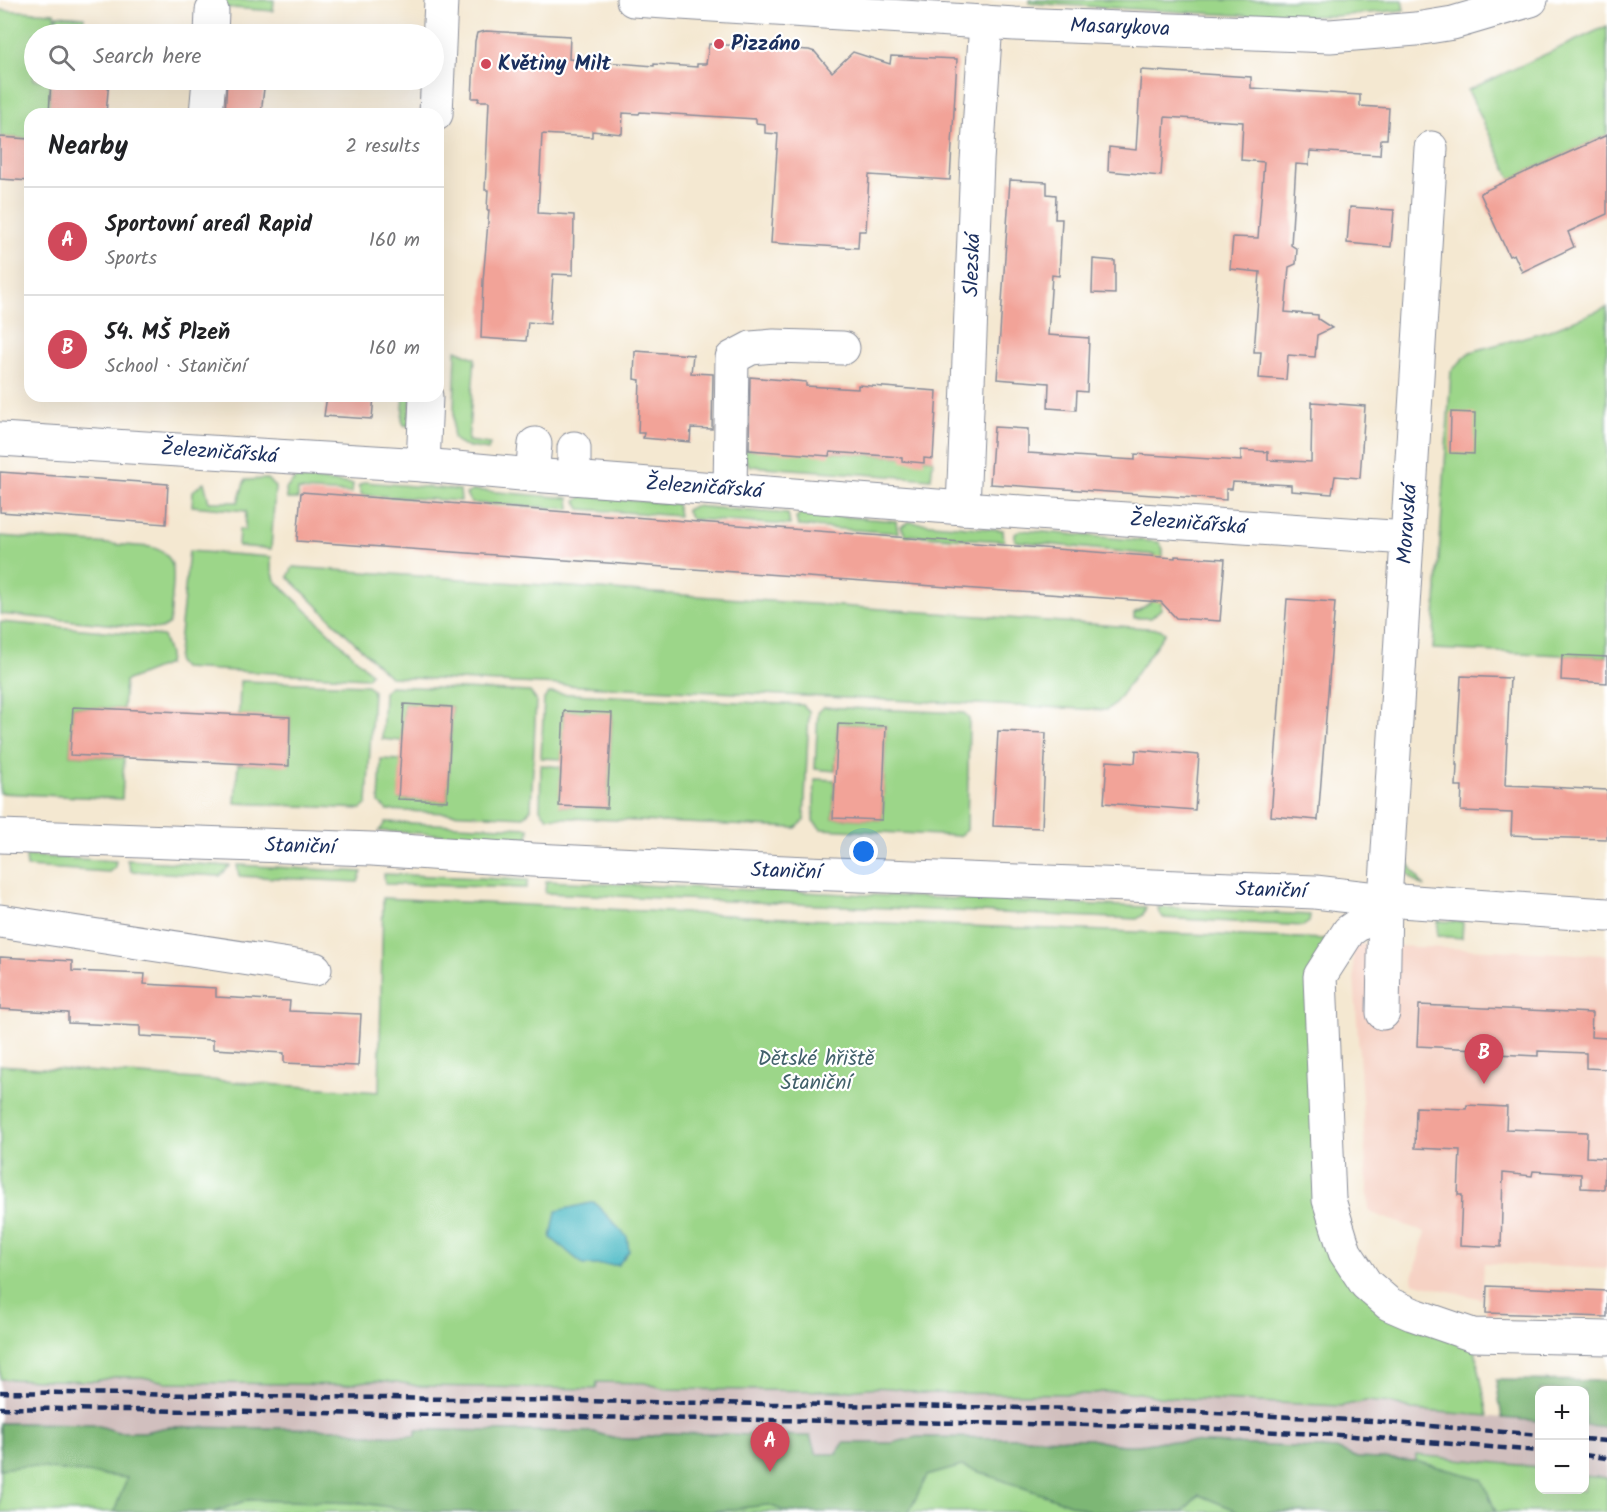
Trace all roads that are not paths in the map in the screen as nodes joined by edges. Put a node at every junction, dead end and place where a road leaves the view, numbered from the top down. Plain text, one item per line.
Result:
1 (441, 0) edge
2 (633, 0) edge
3 (1531, 0) edge
4 (735, 3) edge
5 (986, 22) junction
6 (440, 24) edge
7 (208, 90) edge
8 (437, 90) edge
9 (207, 108) edge
10 (436, 108) edge
11 (1431, 148) dead end
12 (843, 348) dead end
13 (426, 402) edge
14 (0, 439) edge
15 (423, 465) junction
16 (730, 490) junction
17 (963, 508) junction
18 (1407, 538) junction
19 (0, 836) edge
20 (1385, 900) junction
21 (1607, 915) edge
22 (0, 921) edge
23 (315, 969) dead end
24 (1383, 1013) dead end
25 (1607, 1338) edge

1 - 6 street
2 - 4 street, Masarykova
3 - 5 street, Masarykova
4 - 5 street, Masarykova
5 - 17 street, Slezská
7 - 9 street
8 - 10 street
11 - 18 street, Moravská
12 - 16 street
13 - 15 street
14 - 15 street, Železničářská
15 - 16 street, Železničářská
16 - 17 street, Železničářská
17 - 18 street, Železničářská
18 - 20 street, Moravská
19 - 20 street, Staniční
20 - 21 street, Staniční
20 - 24 street, Moravská
20 - 25 street
22 - 23 street

